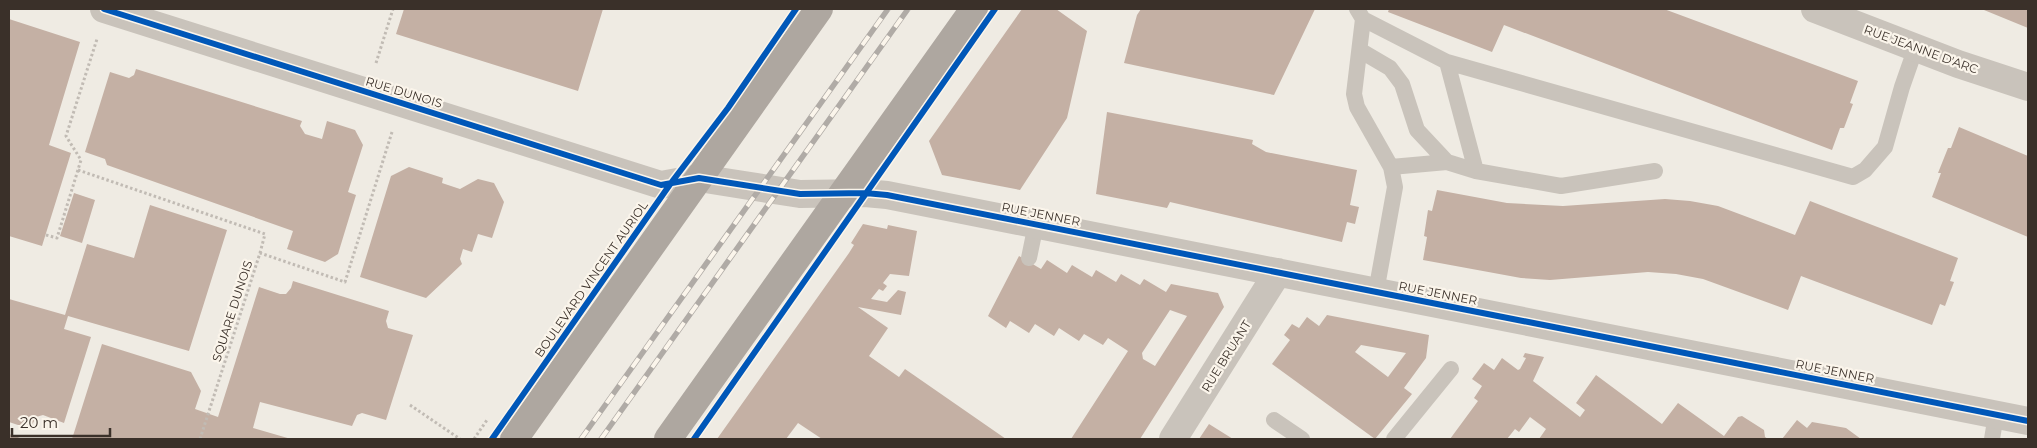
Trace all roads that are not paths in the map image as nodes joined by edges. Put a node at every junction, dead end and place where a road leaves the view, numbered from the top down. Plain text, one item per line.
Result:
1 (104, 9) edge
2 (819, 9) edge
3 (974, 9) edge
4 (1815, 9) edge
5 (1360, 14) edge
6 (1916, 47) junction
7 (1361, 51) junction
8 (1447, 62) junction
9 (2028, 87) edge
10 (1446, 162) junction
11 (1391, 167) junction
12 (1476, 171) junction
13 (1655, 172) dead end
14 (699, 178) junction
15 (843, 195) junction
16 (1036, 224) junction
17 (1029, 258) dead end
18 (1278, 272) junction
19 (1376, 292) junction
20 (1451, 369) dead end
21 (1274, 420) dead end
22 (2028, 421) edge
23 (1994, 427) edge
24 (514, 439) edge
25 (668, 439) edge
26 (1173, 439) edge
27 (1302, 439) edge
28 (1394, 439) edge

1 - 14 street, RUE DUNOIS
2 - 14 main road
3 - 15 main road
4 - 6 street, RUE JEANNE D'ARC
5 - 7 lane
5 - 8 lane
6 - 8 lane
6 - 9 street, RUE JEANNE D'ARC
7 - 10 lane
7 - 11 lane
8 - 12 lane
10 - 11 lane
10 - 12 lane
11 - 19 lane
12 - 13 lane
14 - 15 street, RUE DUNOIS
14 - 24 main road
15 - 16 street, RUE JENNER
15 - 25 main road
16 - 17 lane
16 - 18 street, RUE JENNER
18 - 19 street, RUE JENNER
18 - 26 street, RUE BRUANT
19 - 23 street, RUE JENNER
20 - 28 lane
21 - 27 lane
22 - 23 street, RUE JENNER

